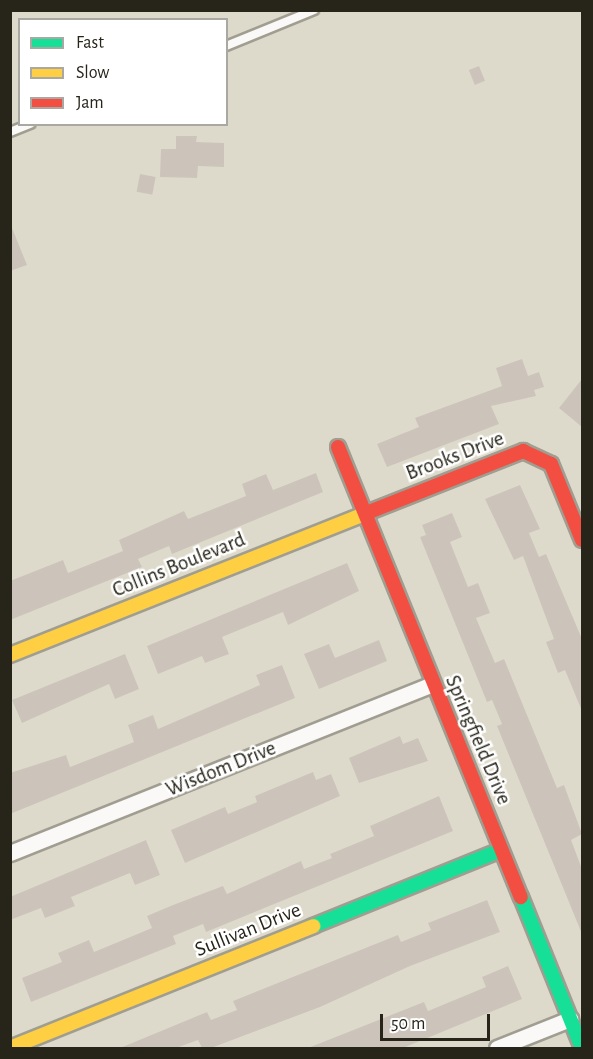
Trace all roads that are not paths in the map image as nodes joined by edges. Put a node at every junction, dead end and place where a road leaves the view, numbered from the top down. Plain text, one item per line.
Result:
1 (314, 10) edge
2 (228, 45) edge
3 (25, 126) edge
4 (10, 132) edge
5 (338, 447) dead end
6 (364, 514) junction
7 (582, 540) edge
8 (10, 655) edge
9 (431, 685) junction
10 (501, 850) junction
11 (10, 853) edge
12 (570, 1019) junction
13 (10, 1048) edge
14 (497, 1048) edge
15 (582, 1048) edge

1 - 2 lane
3 - 4 lane
5 - 6 street, Springfield Drive
6 - 7 street, Brooks Drive
6 - 8 street, Collins Boulevard
6 - 9 street, Springfield Drive
9 - 10 street, Springfield Drive
9 - 11 street, Wisdom Drive
10 - 12 street, Springfield Drive
10 - 13 street, Sullivan Drive
12 - 14 street
12 - 15 street, Springfield Drive

